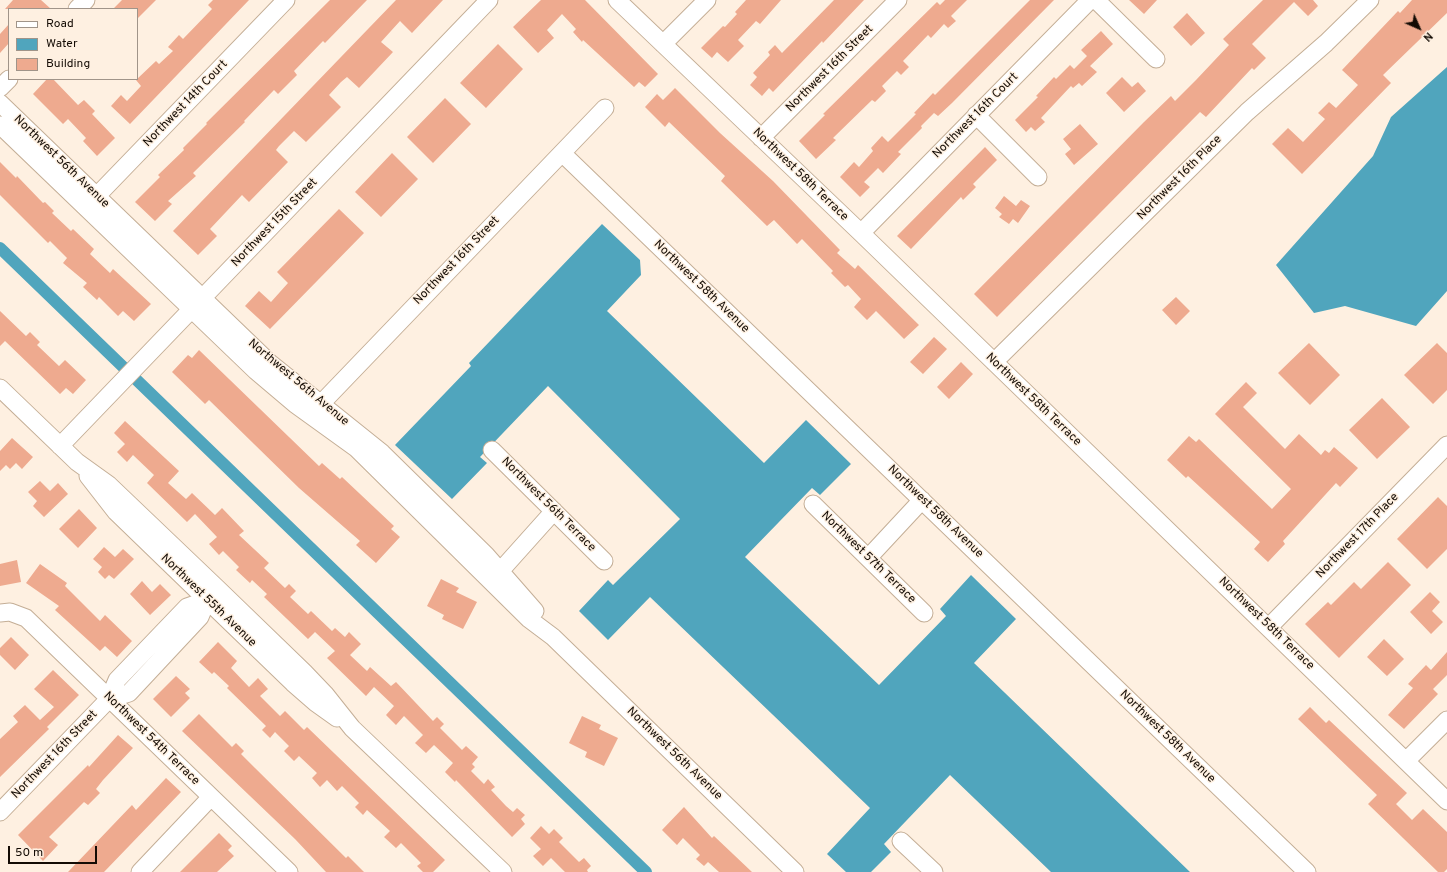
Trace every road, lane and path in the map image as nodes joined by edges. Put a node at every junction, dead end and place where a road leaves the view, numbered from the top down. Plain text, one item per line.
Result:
1 (86, 0) edge
2 (286, 0) edge
3 (490, 0) edge
4 (617, 0) edge
5 (707, 0) edge
6 (898, 0) edge
7 (1090, 0) edge
8 (1096, 0) edge
9 (1370, 0) edge
10 (78, 8) edge
11 (663, 44) junction
12 (1156, 59) dead end
13 (8, 80) edge
14 (0, 88) edge
15 (0, 103) edge
16 (605, 108) dead end
17 (976, 115) junction
18 (0, 125) edge
19 (761, 138) junction
20 (562, 153) junction
21 (1038, 177) dead end
22 (91, 202) junction
23 (861, 232) junction
24 (197, 304) junction
25 (994, 362) junction
26 (3, 397) edge
27 (315, 409) junction
28 (1447, 445) edge
29 (60, 446) junction
30 (492, 450) dead end
31 (922, 500) junction
32 (813, 504) dead end
33 (554, 511) junction
34 (868, 557) junction
35 (604, 561) dead end
36 (496, 576) junction
37 (212, 594) junction
38 (5, 612) edge
39 (924, 613) dead end
40 (1269, 627) junction
41 (109, 699) junction
42 (1447, 720) edge
43 (1406, 761) junction
44 (212, 797) junction
45 (1447, 801) edge
46 (0, 812) edge
47 (901, 841) dead end
48 (140, 872) edge
49 (289, 872) edge
50 (503, 872) edge
51 (795, 872) edge
52 (934, 872) edge
53 (1307, 872) edge

1 - 10 street
2 - 22 street, Northwest 14th Court
3 - 24 street, Northwest 15th Street
4 - 11 street, Northwest 58th Terrace
5 - 11 street
6 - 19 street, Northwest 16th Street
7 - 17 street, Northwest 16th Court
8 - 12 street
9 - 25 street, Northwest 16th Place
11 - 19 street, Northwest 58th Terrace
13 - 14 street
15 - 22 street, Northwest 56th Avenue
16 - 20 street, Northwest 16th Street
17 - 21 street
17 - 23 street, Northwest 16th Court
18 - 22 street, Northwest 56th Avenue
19 - 23 street, Northwest 58th Terrace
20 - 27 street, Northwest 16th Street
20 - 31 street, Northwest 58th Avenue
22 - 24 street, Northwest 56th Avenue
23 - 25 street, Northwest 58th Terrace
24 - 27 street, Northwest 56th Avenue
24 - 29 street, Northwest 15th Street
25 - 40 street, Northwest 58th Terrace
26 - 29 street, Northwest 55th Avenue
27 - 36 street, Northwest 56th Avenue
28 - 40 street, Northwest 17th Place
29 - 37 street, Northwest 55th Avenue
30 - 33 street, Northwest 56th Terrace
31 - 34 street
31 - 53 street, Northwest 58th Avenue
32 - 34 street, Northwest 57th Terrace
33 - 35 street, Northwest 56th Terrace
33 - 36 street
34 - 39 street, Northwest 57th Terrace
36 - 51 street, Northwest 56th Avenue
37 - 41 street, Northwest 16th Street
37 - 50 street, Northwest 55th Avenue
38 - 41 street, Northwest 54th Terrace
40 - 43 street, Northwest 58th Terrace
41 - 44 street, Northwest 54th Terrace
41 - 46 street, Northwest 16th Street
42 - 43 street
43 - 45 street, Northwest 58th Terrace
44 - 48 street
44 - 49 street, Northwest 54th Terrace
47 - 52 street

